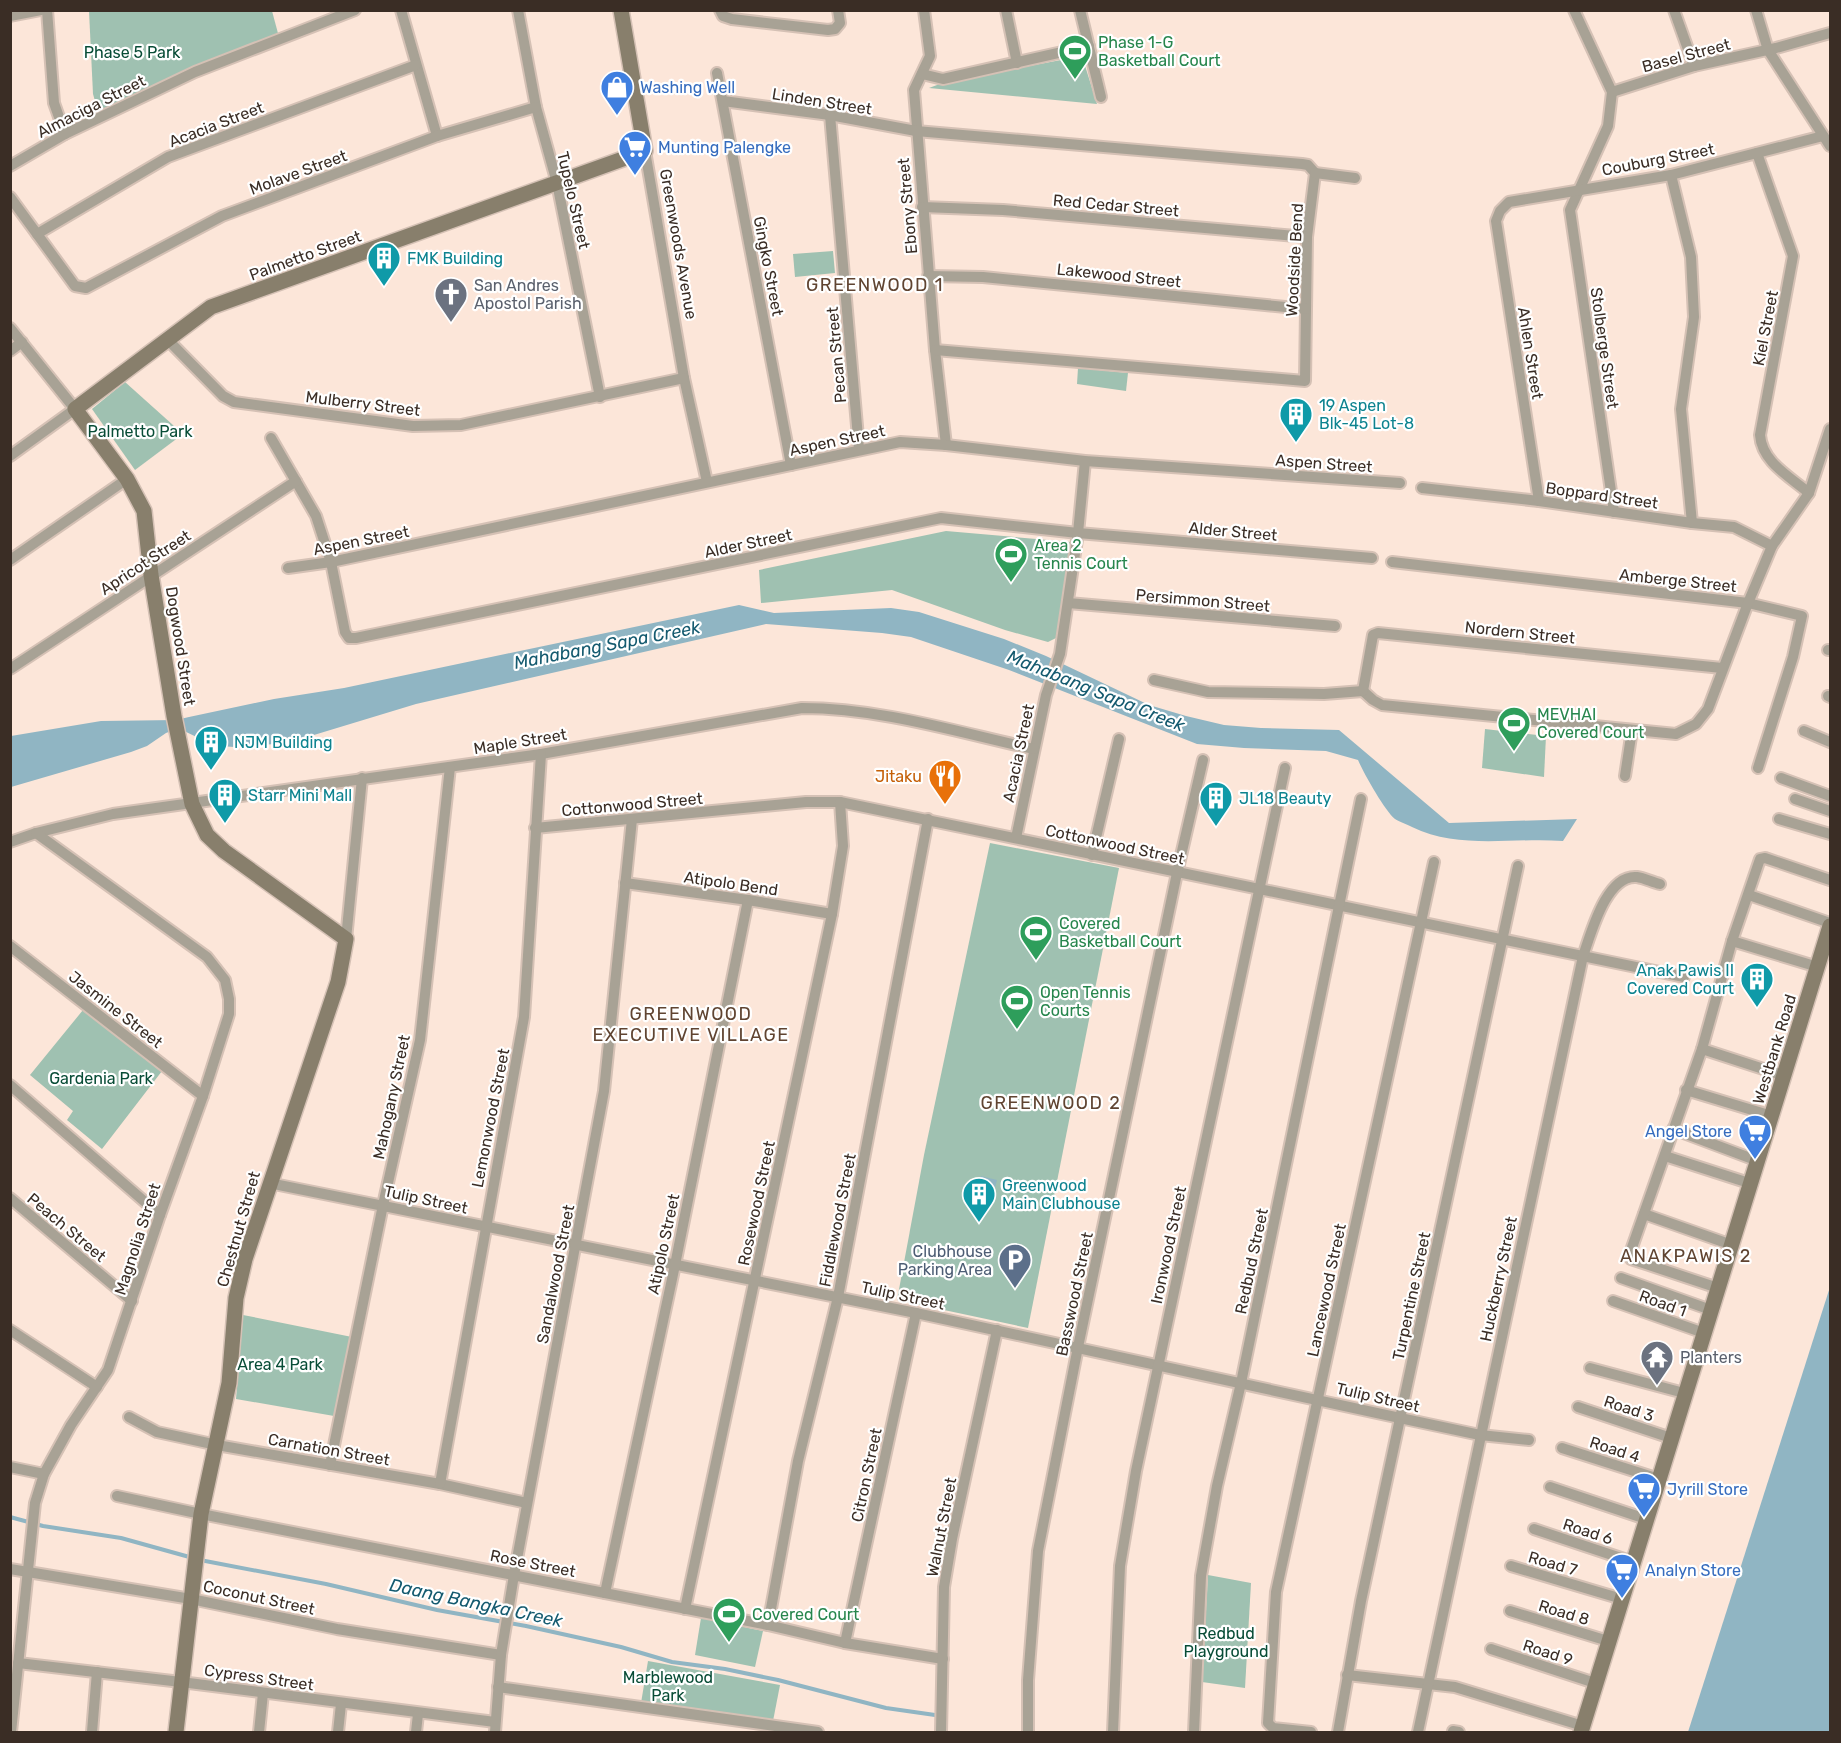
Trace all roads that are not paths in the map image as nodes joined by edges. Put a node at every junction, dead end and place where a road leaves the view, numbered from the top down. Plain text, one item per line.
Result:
1 (41, 10) edge
2 (47, 10) edge
3 (355, 10) edge
4 (401, 10) edge
5 (518, 10) edge
6 (621, 10) edge
7 (720, 10) edge
8 (838, 10) edge
9 (924, 10) edge
10 (1006, 10) edge
11 (1080, 10) edge
12 (1574, 10) edge
13 (1674, 10) edge
14 (1756, 10) edge
15 (10, 16) edge
16 (1830, 33) edge
17 (1089, 46) junction
18 (1768, 50) junction
19 (1017, 63) junction
20 (416, 65) junction
21 (1694, 66) junction
22 (717, 73) dead end
23 (922, 74) junction
24 (1612, 92) junction
25 (1101, 97) dead end
26 (723, 102) junction
27 (536, 107) junction
28 (830, 115) junction
29 (916, 131) junction
30 (66, 134) junction
31 (437, 136) junction
32 (1823, 136) junction
33 (1830, 146) edge
34 (645, 151) junction
35 (1757, 153) junction
36 (10, 166) edge
37 (1315, 173) junction
38 (1671, 175) junction
39 (1355, 177) dead end
40 (557, 183) junction
41 (1580, 189) junction
42 (10, 197) edge
43 (922, 207) junction
44 (1500, 211) joint
45 (37, 234) junction
46 (1307, 237) junction
47 (928, 276) junction
48 (1306, 309) junction
49 (10, 328) edge
50 (167, 339) junction
51 (22, 342) junction
52 (934, 350) junction
53 (10, 351) edge
54 (684, 378) junction
55 (600, 397) junction
56 (75, 410) junction
57 (1830, 429) edge
58 (271, 438) dead end
59 (946, 445) junction
60 (859, 449) junction
61 (10, 456) edge
62 (1085, 461) junction
63 (791, 465) junction
64 (127, 479) junction
65 (296, 481) junction
66 (707, 482) junction
67 (1400, 483) dead end
68 (1422, 488) dead end
69 (1809, 493) junction
70 (1539, 501) junction
71 (1614, 512) junction
72 (1692, 523) junction
73 (1078, 533) junction
74 (1772, 546) junction
75 (1372, 558) dead end
76 (10, 560) edge
77 (331, 562) junction
78 (1392, 562) dead end
79 (288, 568) dead end
80 (151, 575) junction
81 (1068, 603) junction
82 (1748, 603) junction
83 (1335, 626) dead end
84 (1722, 668) junction
85 (10, 669) edge
86 (1154, 680) dead end
87 (1363, 691) junction
88 (1632, 730) junction
89 (1804, 731) dead end
90 (1119, 739) dead end
91 (1830, 742) edge
92 (1034, 749) junction
93 (541, 754) junction
94 (1203, 760) dead end
95 (450, 767) junction
96 (1285, 768) dead end
97 (1758, 768) dead end
98 (1625, 776) dead end
99 (1780, 777) dead end
100 (362, 778) junction
101 (1830, 795) edge
102 (1361, 798) dead end
103 (1795, 799) dead end
104 (840, 802) junction
105 (192, 804) junction
106 (1830, 811) edge
107 (632, 819) junction
108 (928, 819) junction
109 (1779, 819) dead end
110 (535, 828) junction
111 (36, 833) junction
112 (1830, 834) edge
113 (1016, 838) junction
114 (10, 842) edge
115 (1092, 855) junction
116 (1434, 862) dead end
117 (1518, 866) dead end
118 (1177, 873) junction
119 (1830, 880) edge
120 (625, 883) junction
121 (1660, 884) dead end
122 (1259, 889) junction
123 (1749, 895) junction
124 (748, 900) junction
125 (1340, 905) junction
126 (832, 914) junction
127 (1421, 922) junction
128 (1830, 924) edge
129 (346, 939) junction
130 (1502, 939) junction
131 (1732, 941) junction
132 (10, 946) edge
133 (1583, 956) junction
134 (1818, 967) junction
135 (1684, 977) dead end
136 (1702, 1049) junction
137 (1785, 1076) junction
138 (10, 1085) edge
139 (1686, 1090) junction
140 (203, 1096) junction
141 (1772, 1116) junction
142 (1673, 1130) junction
143 (1665, 1156) junction
144 (1758, 1161) junction
145 (269, 1183) junction
146 (1752, 1184) junction
147 (10, 1198) edge
148 (383, 1205) junction
149 (1644, 1214) junction
150 (160, 1215) junction
151 (485, 1227) junction
152 (576, 1245) junction
153 (1732, 1245) junction
154 (675, 1265) junction
155 (1621, 1278) dead end
156 (755, 1282) junction
157 (1718, 1288) junction
158 (838, 1297) junction
159 (132, 1301) junction
160 (1613, 1301) dead end
161 (1711, 1310) junction
162 (916, 1313) junction
163 (10, 1330) edge
164 (997, 1330) junction
165 (1704, 1333) junction
166 (1078, 1347) junction
167 (1158, 1365) junction
168 (1590, 1368) dead end
169 (1241, 1383) junction
170 (97, 1387) junction
171 (1684, 1393) junction
172 (1318, 1399) junction
173 (1578, 1407) dead end
174 (129, 1417) dead end
175 (1400, 1418) junction
176 (1480, 1434) junction
177 (1671, 1438) junction
178 (1529, 1440) dead end
179 (217, 1445) junction
180 (1562, 1448) dead end
181 (330, 1465) junction
182 (10, 1467) edge
183 (44, 1474) junction
184 (1659, 1479) junction
185 (440, 1484) junction
186 (1550, 1487) dead end
187 (117, 1496) dead end
188 (527, 1503) junction
189 (201, 1514) junction
190 (1646, 1520) junction
191 (1534, 1529) dead end
192 (1633, 1562) junction
193 (1511, 1566) dead end
194 (10, 1569) edge
195 (27, 1572) junction
196 (514, 1575) junction
197 (605, 1593) junction
198 (191, 1599) junction
199 (1622, 1599) junction
200 (686, 1609) junction
201 (1510, 1611) dead end
202 (768, 1625) junction
203 (1608, 1641) junction
204 (845, 1643) junction
205 (1491, 1649) dead end
206 (501, 1655) junction
207 (943, 1659) junction
208 (18, 1663) junction
209 (97, 1672) junction
210 (1347, 1675) junction
211 (181, 1682) junction
212 (1595, 1683) junction
213 (1427, 1684) junction
214 (498, 1687) junction
215 (263, 1693) junction
216 (341, 1704) junction
217 (418, 1714) junction
218 (1577, 1726) edge
219 (495, 1727) edge
220 (11, 1732) edge
221 (92, 1732) edge
222 (176, 1732) edge
223 (259, 1732) edge
224 (338, 1732) edge
225 (416, 1732) edge
226 (818, 1732) edge
227 (941, 1732) edge
228 (1028, 1732) edge
229 (1113, 1732) edge
230 (1194, 1732) edge
231 (1311, 1732) edge
232 (1338, 1732) edge
233 (1418, 1732) edge

1 - 15 street
2 - 30 street
3 - 30 street, Almaciga Street
4 - 20 street
5 - 27 street, Tupelo Street
6 - 34 street, Greenwoods Avenue
7 - 8 street
9 - 23 street, Ebony Street
10 - 19 street
11 - 17 street
12 - 24 street
13 - 21 street
14 - 18 street
16 - 18 street, Basel Street
17 - 19 street
17 - 25 street
18 - 21 street, Basel Street
18 - 32 street
19 - 23 street
20 - 31 street
20 - 45 street, Acacia Street
21 - 24 street, Basel Street
22 - 26 street, Gingko Street
23 - 29 street, Ebony Street
24 - 41 street, Stolberge Street
26 - 28 street, Linden Street
26 - 63 street, Gingko Street
27 - 31 street, Molave Street
27 - 40 street, Tupelo Street
28 - 29 street, Linden Street
28 - 60 street, Pecan Street
29 - 37 street
29 - 43 street, Ebony Street
30 - 36 street, Almaciga Street
31 - 45 street, Molave Street
32 - 33 street
32 - 35 street, Couburg Street
34 - 40 street, Palmetto Street
34 - 54 street, Greenwoods Avenue
35 - 38 street, Couburg Street
35 - 69 street, Kiel Street
37 - 39 street
37 - 46 street, Woodside Bend
38 - 41 street, Couburg Street
38 - 72 street
40 - 50 street, Palmetto Street
40 - 55 street, Tupelo Street
41 - 44 street, Couburg Street
41 - 71 street, Stolberge Street
42 - 45 street
43 - 46 street, Red Cedar Street
43 - 47 street, Ebony Street
44 - 70 street, Ahlen Street
46 - 48 street, Woodside Bend
47 - 48 street, Lakewood Street
47 - 52 street, Ebony Street
48 - 52 street, Woodside Bend
49 - 51 street, Dogwood Street
50 - 55 street, Mulberry Street
50 - 56 street, Palmetto Street
51 - 53 street
51 - 56 street, Dogwood Street
52 - 59 street, Ebony Street
54 - 55 street, Mulberry Street
54 - 66 street, Greenwoods Avenue
56 - 61 street, Palmetto Street
56 - 64 street, Dogwood Street
57 - 69 street
58 - 65 street, Alder Street
59 - 60 street, Aspen Street
59 - 62 street, Aspen Street
60 - 63 street, Aspen Street
62 - 67 street, Aspen Street
62 - 73 street, Acacia Street
63 - 66 street, Aspen Street
64 - 76 street
64 - 80 street, Dogwood Street
65 - 77 street, Alder Street
65 - 80 street, Apricot Street
66 - 77 street, Aspen Street
68 - 70 street, Boppard Street
69 - 74 street
70 - 71 street, Boppard Street
71 - 72 street, Boppard Street
72 - 74 street, Boppard Street
73 - 75 street, Alder Street
73 - 77 street, Alder Street
73 - 81 street, Acacia Street
74 - 82 street
77 - 79 street, Aspen Street
78 - 82 street, Amberge Street
80 - 85 street, Apricot Street
80 - 105 street, Dogwood Street
81 - 83 street, Persimmon Street
81 - 92 street, Acacia Street
82 - 84 street
82 - 97 street, Amberge Street
84 - 87 street, Nordern Street
84 - 88 street
86 - 87 street
87 - 88 street
88 - 98 street
89 - 91 street
90 - 115 street
92 - 93 street, Maple Street
92 - 113 street, Acacia Street
93 - 95 street, Maple Street
93 - 110 street, Lemonwood Street
94 - 118 street, Basswood Street
95 - 100 street, Maple Street
95 - 148 street, Mahogany Street
96 - 122 street, Ironwood Street
99 - 101 street
100 - 105 street, Maple Street
100 - 129 street, Chestnut Street
102 - 125 street, Redbud Street
103 - 106 street
104 - 107 street, Cottonwood Street
104 - 108 street, Cottonwood Street
104 - 126 street, Rosewood Street
105 - 111 street, Maple Street
105 - 129 street, Dogwood Street
107 - 110 street, Cottonwood Street
107 - 120 street, Sandalwood Street
108 - 113 street, Cottonwood Street
108 - 158 street, Fiddlewood Street
109 - 112 street
110 - 151 street, Lemonwood Street
111 - 114 street, Maple Street
111 - 140 street, Magnolia Street
113 - 115 street, Cottonwood Street
115 - 118 street, Cottonwood Street
116 - 127 street, Lancewood Street
117 - 130 street, Turpentine Street
118 - 122 street, Cottonwood Street
118 - 166 street, Basswood Street
119 - 123 street
120 - 124 street, Atipolo Bend
120 - 152 street, Sandalwood Street
121 - 133 street, Huckberry Street
122 - 125 street, Cottonwood Street
122 - 167 street, Ironwood Street
123 - 128 street
123 - 131 street
124 - 126 street, Atipolo Bend
124 - 154 street, Atipolo Street
125 - 127 street, Cottonwood Street
125 - 169 street, Redbud Street
126 - 156 street, Rosewood Street
127 - 130 street, Cottonwood Street
127 - 172 street, Lancewood Street
128 - 134 street, Westbank Road
129 - 145 street, Chestnut Street
130 - 133 street, Cottonwood Street
130 - 175 street, Turpentine Street
131 - 134 street
131 - 136 street
132 - 140 street, Jasmine Street
133 - 135 street, Cottonwood Street
133 - 176 street, Huckberry Street
134 - 137 street, Westbank Road
136 - 137 street
136 - 139 street
137 - 141 street, Westbank Road
138 - 150 street
139 - 141 street
139 - 142 street
140 - 150 street, Magnolia Street
141 - 144 street, Westbank Road
142 - 143 street
142 - 144 street
143 - 146 street
143 - 149 street
144 - 146 street, Westbank Road
145 - 148 street, Tulip Street
145 - 179 street, Chestnut Street
146 - 153 street, Westbank Road
147 - 159 street, Peach Street
148 - 151 street, Tulip Street
148 - 181 street, Mahogany Street
149 - 153 street
149 - 157 street
150 - 159 street, Magnolia Street
151 - 152 street, Tulip Street
151 - 185 street, Lemonwood Street
152 - 154 street, Tulip Street
152 - 188 street, Sandalwood Street
153 - 157 street, Westbank Road
154 - 156 street, Tulip Street
154 - 197 street, Atipolo Street
155 - 161 street
156 - 158 street, Tulip Street
156 - 200 street, Rosewood Street
157 - 161 street, Westbank Road
158 - 162 street, Tulip Street
158 - 202 street, Fiddlewood Street
159 - 170 street, Magnolia Street
160 - 165 street, Road 1
161 - 165 street, Westbank Road
162 - 164 street, Tulip Street
162 - 204 street, Citron Street
163 - 170 street
164 - 166 street, Tulip Street
164 - 207 street, Walnut Street
165 - 171 street, Westbank Road
166 - 167 street, Tulip Street
166 - 228 street, Basswood Street
167 - 169 street, Tulip Street
167 - 229 street, Ironwood Street
168 - 171 street
169 - 172 street, Tulip Street
169 - 230 street, Redbud Street
170 - 183 street, Magnolia Street
171 - 177 street, Westbank Road
172 - 175 street, Tulip Street
172 - 231 street, Lancewood Street
173 - 177 street, Road 3
174 - 179 street, Carnation Street
175 - 176 street, Tulip Street
175 - 210 street, Turpentine Street
176 - 178 street, Tulip Street
176 - 213 street, Huckberry Street
177 - 184 street, Westbank Road
179 - 181 street, Carnation Street
179 - 189 street, Chestnut Street
180 - 184 street, Road 4
181 - 185 street, Carnation Street
182 - 183 street
183 - 195 street, Magnolia Street
184 - 190 street, Westbank Road
185 - 188 street, Carnation Street
186 - 190 street
187 - 189 street, Rose Street
188 - 196 street, Sandalwood Street
189 - 196 street, Rose Street
189 - 198 street, Chestnut Street
190 - 192 street, Westbank Road
191 - 192 street, Road 6
192 - 199 street, Westbank Road
193 - 199 street, Road 7
194 - 195 street, Coconut Street
195 - 198 street, Coconut Street
195 - 208 street, Magnolia Street
196 - 197 street, Rose Street
196 - 206 street, Sandalwood Street
197 - 200 street, Rose Street
198 - 206 street, Coconut Street
198 - 211 street, Chestnut Street
199 - 203 street, Westbank Road
200 - 202 street, Rose Street
201 - 203 street, Road 8
202 - 204 street, Rose Street
203 - 212 street, Westbank Road
204 - 207 street, Rose Street
205 - 212 street, Road 9
206 - 214 street, Sandalwood Street
207 - 227 street, Walnut Street
208 - 209 street, Cypress Street
208 - 220 street, Magnolia Street
209 - 211 street, Cypress Street
209 - 221 street
210 - 213 street
210 - 232 street, Turpentine Street
211 - 215 street, Cypress Street
211 - 222 street, Chestnut Street
212 - 218 street, Westbank Road
213 - 218 street
213 - 233 street, Huckberry Street
214 - 219 street, Sandalwood Street
214 - 226 street
215 - 216 street, Cypress Street
215 - 223 street
216 - 217 street, Cypress Street
216 - 224 street
217 - 219 street, Cypress Street
217 - 225 street

